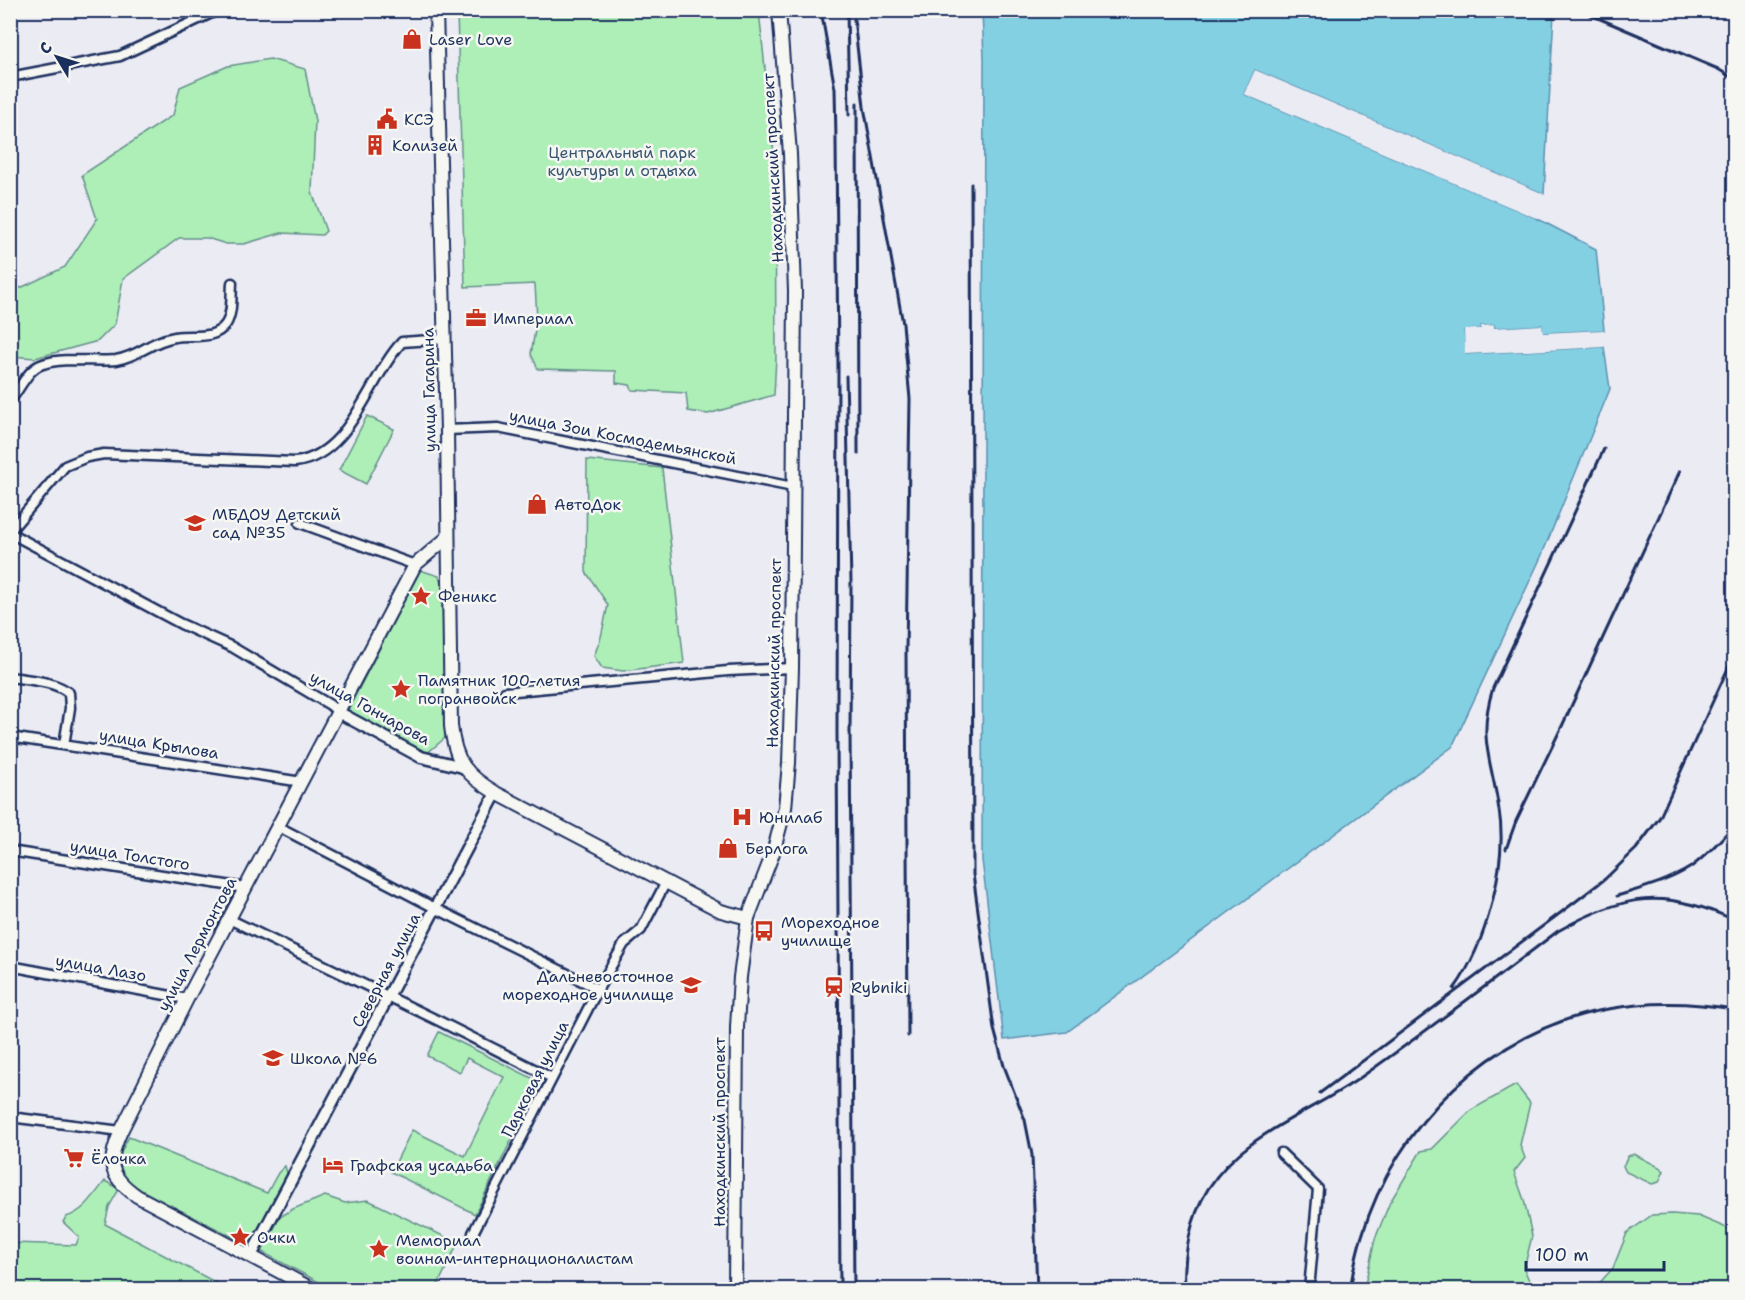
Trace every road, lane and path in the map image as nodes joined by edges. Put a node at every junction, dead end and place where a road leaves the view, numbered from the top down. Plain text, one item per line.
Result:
1 (218, 10) edge
2 (436, 10) edge
3 (779, 10) edge
4 (1729, 10) edge
5 (1734, 22) edge
6 (10, 77) edge
7 (232, 283) dead end
8 (445, 339) junction
9 (10, 401) edge
10 (447, 430) junction
11 (793, 487) junction
12 (300, 523) dead end
13 (10, 532) edge
14 (447, 538) junction
15 (415, 565) junction
16 (792, 668) junction
17 (10, 677) edge
18 (505, 692) dead end
19 (338, 712) junction
20 (10, 737) edge
21 (64, 745) junction
22 (463, 767) junction
23 (302, 782) junction
24 (496, 793) junction
25 (277, 826) junction
26 (10, 851) edge
27 (666, 882) junction
28 (245, 888) junction
29 (435, 908) junction
30 (748, 918) junction
31 (229, 919) junction
32 (10, 966) edge
33 (598, 989) junction
34 (389, 996) junction
35 (187, 999) junction
36 (552, 1078) junction
37 (10, 1117) edge
38 (121, 1131) junction
39 (1281, 1153) dead end
40 (473, 1233) dead end
41 (254, 1252) junction
42 (314, 1290) edge
43 (735, 1290) edge
44 (1309, 1290) edge

1 - 6 street
2 - 8 main road, улица Гагарина
3 - 11 main road, Находкинский проспект
4 - 5 street
7 - 9 street
8 - 10 main road, улица Гагарина
8 - 13 street, улица Гончарова
10 - 11 street, улица Зои Космодемьянской
10 - 14 main road, улица Гагарина
11 - 16 main road, Находкинский проспект
12 - 15 street
13 - 19 street, улица Гончарова
14 - 15 main road, улица Лермонтова
14 - 22 main road, улица Гагарина
15 - 19 main road, улица Лермонтова
16 - 18 street
16 - 30 main road, Находкинский проспект
17 - 21 street
19 - 22 street, улица Гончарова
19 - 23 main road, улица Лермонтова
20 - 21 street, улица Крылова
21 - 23 street, улица Крылова
22 - 24 main road, улица Гончарова
23 - 25 main road, улица Лермонтова
24 - 27 main road, улица Гончарова
24 - 29 street, Северная улица
25 - 28 main road, улица Лермонтова
25 - 29 street
26 - 28 street, улица Толстого
27 - 30 main road, улица Гончарова
27 - 33 street, Парковая улица
28 - 31 main road, улица Лермонтова
29 - 33 street
29 - 34 street, Северная улица
30 - 43 main road, Находкинский проспект
31 - 34 street
31 - 35 main road, улица Лермонтова
32 - 35 street, улица Лазо
33 - 36 street, Парковая улица
34 - 36 street
34 - 41 street, Северная улица
35 - 38 main road, улица Лермонтова
36 - 40 street, Парковая улица
37 - 38 street
38 - 41 main road, улица Лермонтова
39 - 44 street
41 - 42 main road, улица Лермонтова

